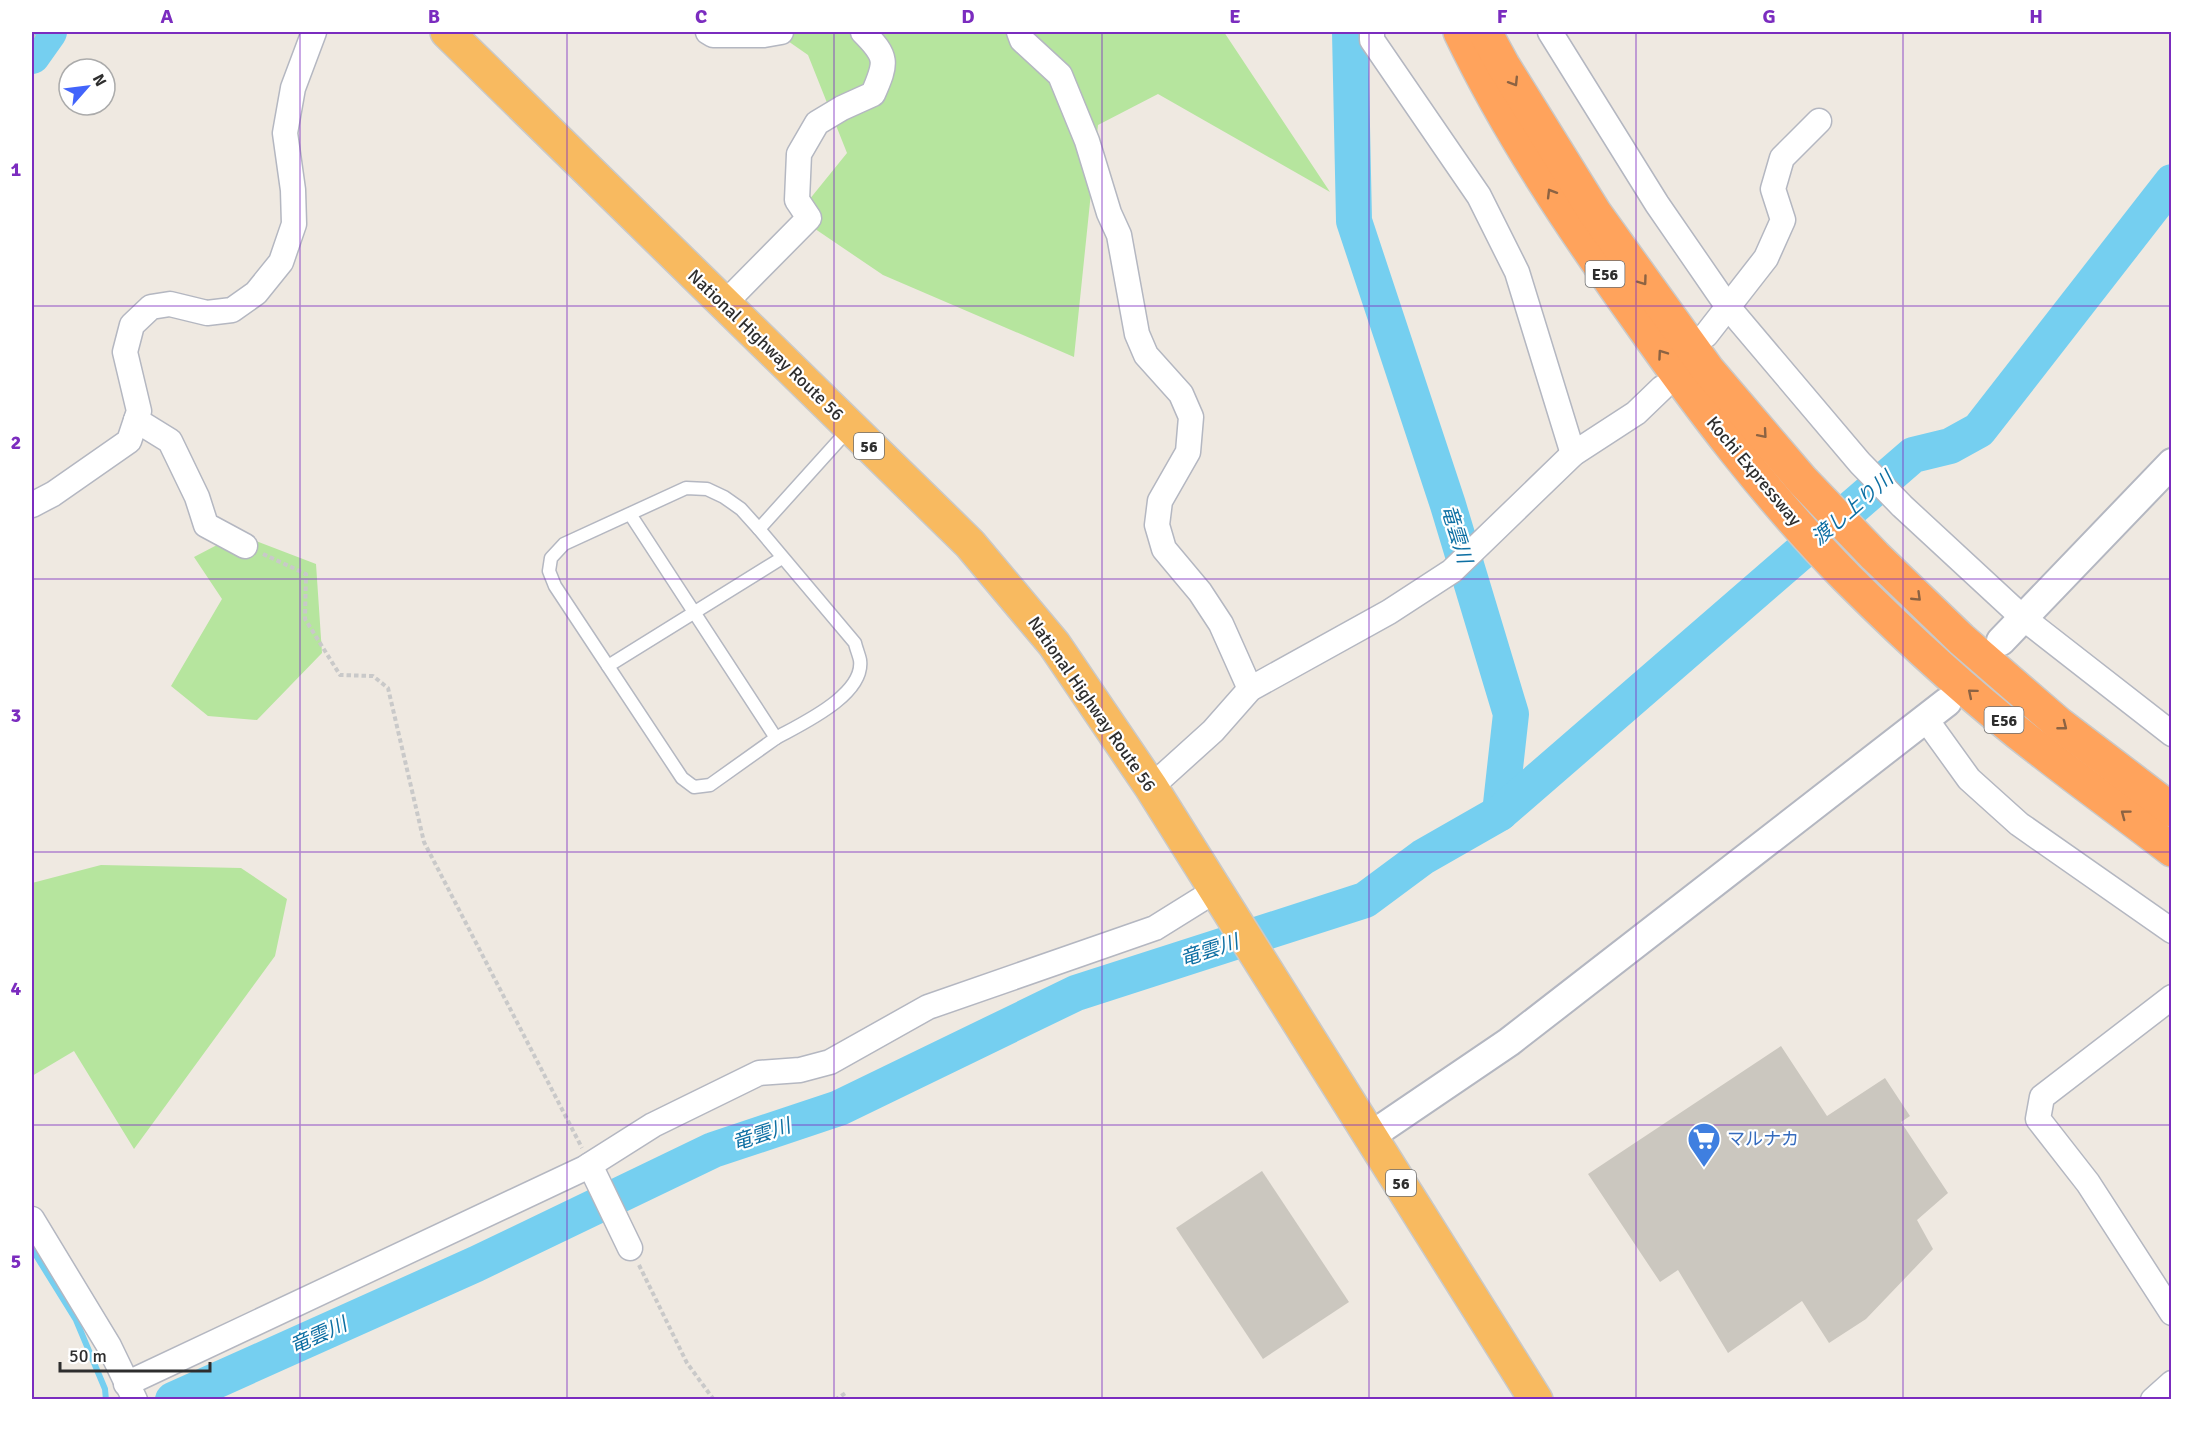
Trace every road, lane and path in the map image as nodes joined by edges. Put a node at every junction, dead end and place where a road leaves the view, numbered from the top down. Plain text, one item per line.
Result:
1 (36, 32) edge
2 (315, 32) edge
3 (447, 32) edge
4 (708, 32) edge
5 (781, 32) edge
6 (863, 32) edge
7 (1019, 32) edge
8 (1372, 32) edge
9 (1460, 32) edge
10 (1485, 32) edge
11 (1550, 32) edge
12 (32, 38) edge
13 (1819, 121) dead end
14 (724, 304) junction
15 (1728, 307) junction
16 (1706, 335) dead end
17 (1662, 388) dead end
18 (136, 420) junction
19 (850, 427) junction
20 (1573, 454) junction
21 (2172, 463) edge
22 (32, 506) edge
23 (630, 514) junction
24 (759, 530) junction
25 (245, 546) joint
26 (782, 558) junction
27 (694, 612) junction
28 (2022, 617) junction
29 (2001, 641) dead end
30 (608, 666) junction
31 (1250, 689) junction
32 (1936, 710) joint
33 (2172, 734) edge
34 (776, 738) junction
35 (1151, 787) junction
36 (2172, 810) edge
37 (2172, 849) edge
38 (1223, 901) junction
39 (2172, 931) edge
40 (2172, 997) edge
41 (1372, 1135) junction
42 (590, 1164) junction
43 (32, 1219) edge
44 (630, 1248) joint
45 (2172, 1313) edge
46 (2172, 1383) edge
47 (130, 1392) edge
48 (847, 1392) dead end
49 (714, 1400) edge
50 (835, 1400) edge
51 (1536, 1400) edge
52 (2153, 1400) edge

1 - 12 path
2 - 18 street
3 - 14 highway, National Highway Route 56 / 56
4 - 5 street
6 - 14 street
7 - 31 street
8 - 20 street
37 -> 9 highway, Kochi Expressway / E56
10 -> 36 highway, Kochi Expressway / E56
11 - 15 street
13 - 15 street
14 - 19 highway, National Highway Route 56 / 56
15 - 16 street
15 - 28 street
17 - 20 street
18 - 22 street
18 - 25 street
19 - 24 lane
19 - 35 highway, National Highway Route 56 / 56
20 - 31 street
21 - 28 street
23 - 24 lane
23 - 27 lane
23 - 30 lane
24 - 26 lane
25 - 42 path
26 - 27 lane
26 - 34 lane
27 - 30 lane
27 - 34 lane
28 - 29 street
28 - 33 street
30 - 34 lane
31 - 35 street
32 - 39 street
32 - 41 street
35 - 38 highway, National Highway Route 56 / 56
38 - 41 highway, National Highway Route 56 / 56
38 - 42 street
40 - 45 street
41 - 51 highway, National Highway Route 56 / 56
42 - 44 street
42 - 47 street
43 - 47 street
44 - 49 path
46 - 52 street
48 - 50 path

